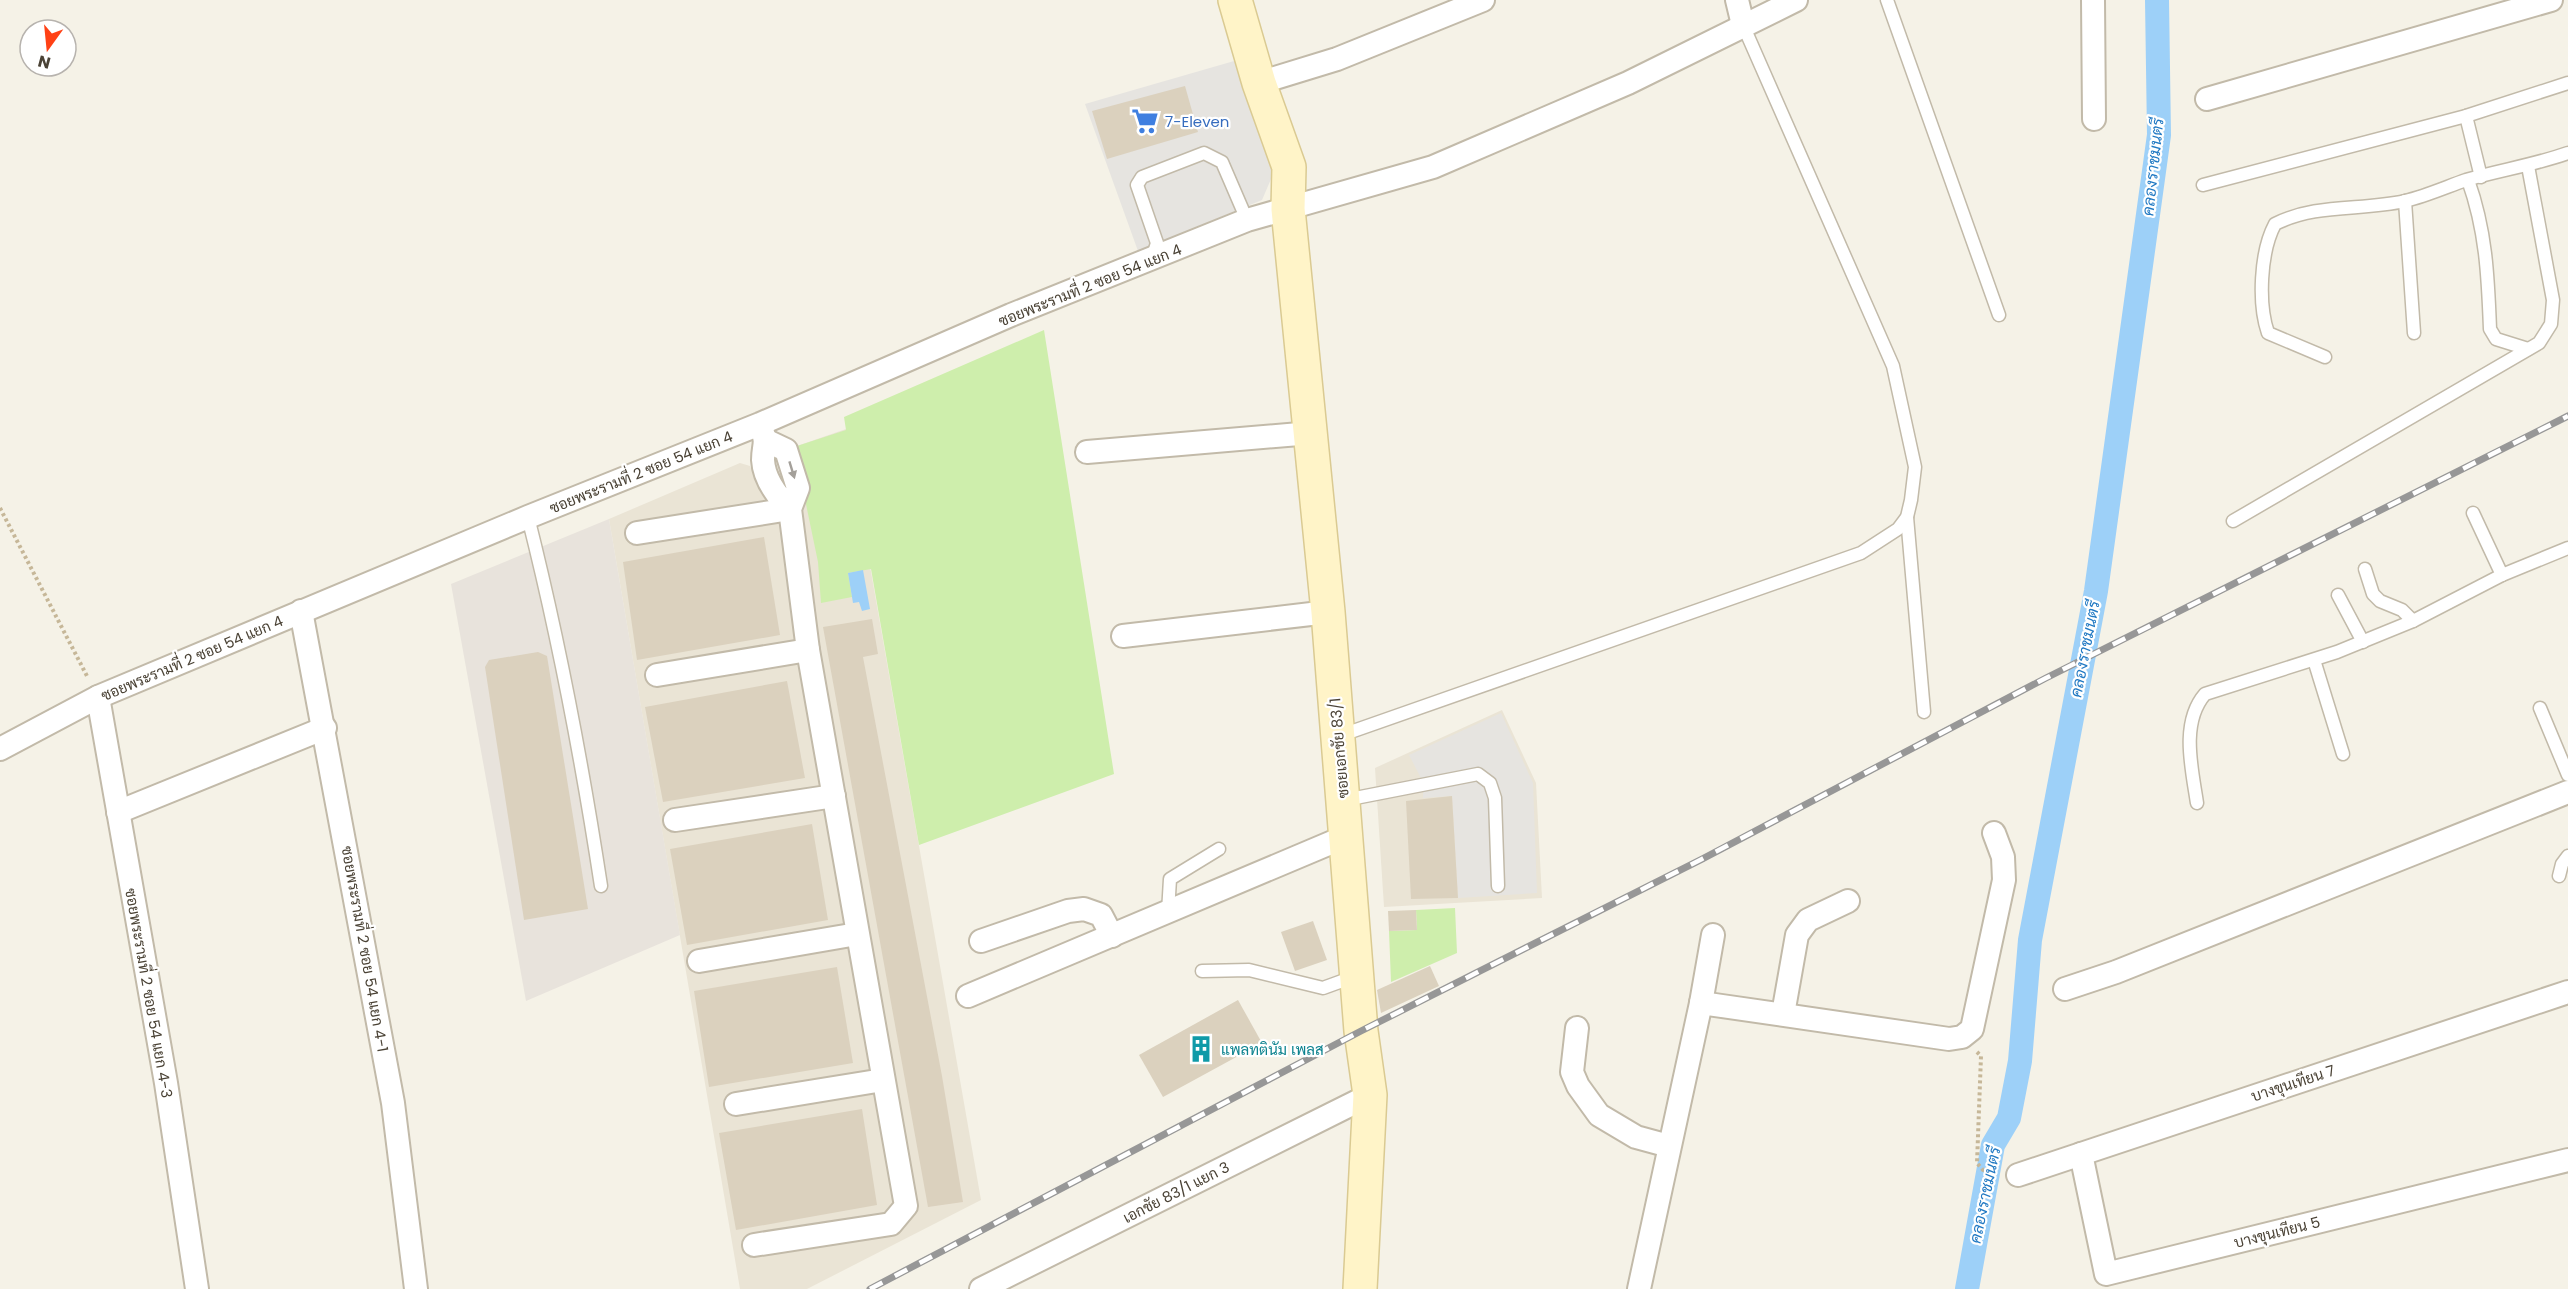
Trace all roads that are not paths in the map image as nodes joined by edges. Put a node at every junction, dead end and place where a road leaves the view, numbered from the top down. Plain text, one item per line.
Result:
1 (1235, 0) edge
2 (1484, 0) edge
3 (1737, 0) edge
4 (1796, 0) edge
5 (1887, 0) edge
6 (2093, 0) edge
7 (2551, 0) edge
8 (1743, 25) junction
9 (1259, 83) junction
10 (2568, 83) edge
11 (2207, 99) dead end
12 (2466, 116) junction
13 (2094, 119) dead end
14 (2568, 153) edge
15 (2528, 166) junction
16 (2474, 178) junction
17 (2203, 185) dead end
18 (2404, 201) junction
19 (1288, 208) junction
20 (1247, 220) junction
21 (1151, 261) junction
22 (1999, 315) dead end
23 (2414, 333) dead end
24 (2528, 349) junction
25 (2325, 357) dead end
26 (763, 433) junction
27 (1311, 434) junction
28 (1087, 452) dead end
29 (790, 509) junction
30 (2473, 513) dead end
31 (528, 517) junction
32 (1907, 517) junction
33 (2233, 520) dead end
34 (637, 533) dead end
35 (2568, 548) edge
36 (2365, 569) dead end
37 (2502, 575) junction
38 (2338, 595) dead end
39 (301, 611) junction
40 (1328, 612) junction
41 (2413, 621) junction
42 (1123, 636) dead end
43 (2363, 642) junction
44 (808, 651) junction
45 (2314, 660) junction
46 (657, 675) dead end
47 (98, 698) junction
48 (2540, 708) dead end
49 (1924, 712) dead end
50 (325, 728) junction
51 (1338, 736) junction
52 (0, 749) edge
53 (2343, 754) dead end
54 (2568, 775) edge
55 (2568, 792) edge
56 (834, 796) junction
57 (1344, 800) junction
58 (2198, 803) dead end
59 (118, 812) junction
60 (675, 820) dead end
61 (1994, 833) dead end
62 (1347, 837) junction
63 (1219, 849) dead end
64 (2568, 856) edge
65 (2559, 876) dead end
66 (601, 886) dead end
67 (1498, 886) dead end
68 (1848, 901) dead end
69 (1168, 912) junction
70 (857, 934) junction
71 (1713, 935) dead end
72 (1112, 936) junction
73 (981, 941) dead end
74 (699, 961) dead end
75 (1202, 970) dead end
76 (1357, 976) junction
77 (2065, 988) dead end
78 (2568, 992) edge
79 (968, 996) dead end
80 (1701, 1003) junction
81 (1783, 1014) junction
82 (1577, 1028) dead end
83 (883, 1080) junction
84 (1370, 1095) junction
85 (736, 1104) dead end
86 (1669, 1146) junction
87 (2081, 1154) junction
88 (2568, 1160) edge
89 (2018, 1175) dead end
90 (754, 1245) dead end
91 (2107, 1282) edge
92 (196, 1289) edge
93 (416, 1289) edge
94 (981, 1289) edge
95 (1360, 1289) edge
96 (1639, 1289) edge

1 - 9 street, ซอยเอกชัย 83/1
2 - 9 street
3 - 8 street
4 - 8 street, ซอยพระรามที่ 2 ซอย 54 แยก 4
5 - 22 lane
6 - 13 street
7 - 11 street
8 - 19 street, ซอยพระรามที่ 2 ซอย 54 แยก 4
8 - 32 lane
9 - 19 street, ซอยเอกชัย 83/1
10 - 12 lane
12 - 16 lane
12 - 17 lane
14 - 15 lane
15 - 16 lane
15 - 24 lane
16 - 18 lane
16 - 24 lane
18 - 23 lane
18 - 25 lane
19 - 20 street, ซอยพระรามที่ 2 ซอย 54 แยก 4
19 - 27 street, ซอยเอกชัย 83/1
20 - 21 street, ซอยพระรามที่ 2 ซอย 54 แยก 4
20 - 21 lane
21 - 26 street, ซอยพระรามที่ 2 ซอย 54 แยก 4
24 - 33 lane
26 - 29 street
26 - 31 street, ซอยพระรามที่ 2 ซอย 54 แยก 4
27 - 28 street
27 - 40 street, ซอยเอกชัย 83/1
29 - 34 street
29 - 44 street
30 - 37 lane
31 - 39 street, ซอยพระรามที่ 2 ซอย 54 แยก 4
31 - 66 lane
32 - 49 lane
32 - 51 lane
35 - 37 lane
36 - 41 lane
37 - 41 lane
38 - 43 lane
39 - 47 street, ซอยพระรามที่ 2 ซอย 54 แยก 4
39 - 50 street, ซอยพระรามที่ 2 ซอย 54 แยก 4-1
40 - 42 street
40 - 51 street, ซอยเอกชัย 83/1
41 - 43 lane
43 - 45 lane
44 - 46 street
44 - 56 street
45 - 53 lane
45 - 58 lane
47 - 52 street, ซอยพระรามที่ 2 ซอย 54 แยก 4
47 - 59 street, ซอยพระรามที่ 2 ซอย 54 แยก 4-3
48 - 54 lane
50 - 59 street
50 - 93 street, ซอยพระรามที่ 2 ซอย 54 แยก 4-1
51 - 57 street, ซอยเอกชัย 83/1
55 - 77 street
56 - 60 street
56 - 70 street
57 - 62 street, ซอยเอกชัย 83/1
57 - 67 lane
59 - 92 street, ซอยพระรามที่ 2 ซอย 54 แยก 4-3
61 - 81 street
62 - 69 street
62 - 76 street, ซอยเอกชัย 83/1
63 - 69 lane
64 - 65 lane
68 - 81 street
69 - 72 street
70 - 74 street
70 - 83 street
71 - 80 street
72 - 73 street
72 - 79 street
75 - 76 lane
76 - 84 street, ซอยเอกชัย 83/1
78 - 87 street, บางขุนเทียน 7
80 - 81 street
80 - 86 street
82 - 86 street
83 - 85 street
83 - 90 street
84 - 94 street, เอกชัย 83/1 แยก 3
84 - 95 street, ซอยเอกชัย 83/1
86 - 96 street
87 - 89 street, บางขุนเทียน 7
87 - 91 street, บางขุนเทียน 5
88 - 91 street, บางขุนเทียน 5

